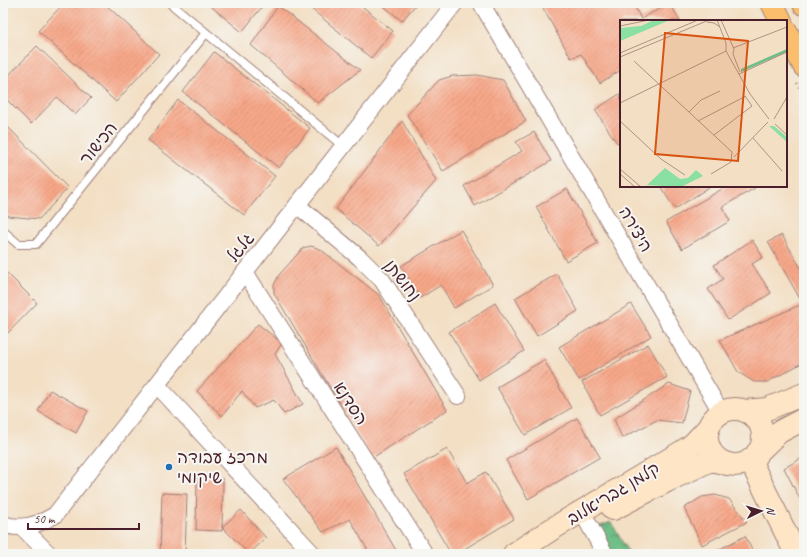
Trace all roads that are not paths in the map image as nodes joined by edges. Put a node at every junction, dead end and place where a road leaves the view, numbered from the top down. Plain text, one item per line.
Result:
1 (170, 3) edge
2 (455, 3) edge
3 (481, 3) edge
4 (772, 3) edge
5 (780, 20) edge
6 (206, 33) junction
7 (787, 33) edge
8 (804, 66) edge
9 (343, 146) junction
10 (297, 205) junction
11 (3, 231) edge
12 (245, 272) junction
13 (157, 385) junction
14 (804, 394) edge
15 (458, 396) dead end
16 (745, 411) junction
17 (715, 419) junction
18 (804, 420) edge
19 (753, 457) junction
20 (728, 464) junction
21 (585, 517) junction
22 (3, 524) edge
23 (22, 527) junction
24 (49, 554) edge
25 (313, 554) edge
26 (426, 554) edge
27 (514, 554) edge
28 (532, 554) edge
29 (604, 554) edge
30 (796, 554) edge

1 - 6 lane
2 - 9 street, גלגל
3 - 17 street, היצירה
4 - 5 main road
6 - 9 lane
6 - 11 lane, הכישור
7 - 8 main road
9 - 10 street, גלגל
10 - 12 street, גלגל
10 - 15 street, נחושתן
12 - 13 street, גלגל
12 - 26 street, הסדנא
13 - 23 street, גלגל
13 - 25 street
14 - 16 street
16 - 17 street
16 - 19 street
17 - 20 street
17 - 21 street, קלמן גבריאלוב
18 - 19 street
19 - 20 street
19 - 30 street
20 - 21 street, קלמן גבריאלוב
21 - 27 street, קלמן גבריאלוב
21 - 28 street, קלמן גבריאלוב
21 - 29 street
22 - 23 street
23 - 24 street

